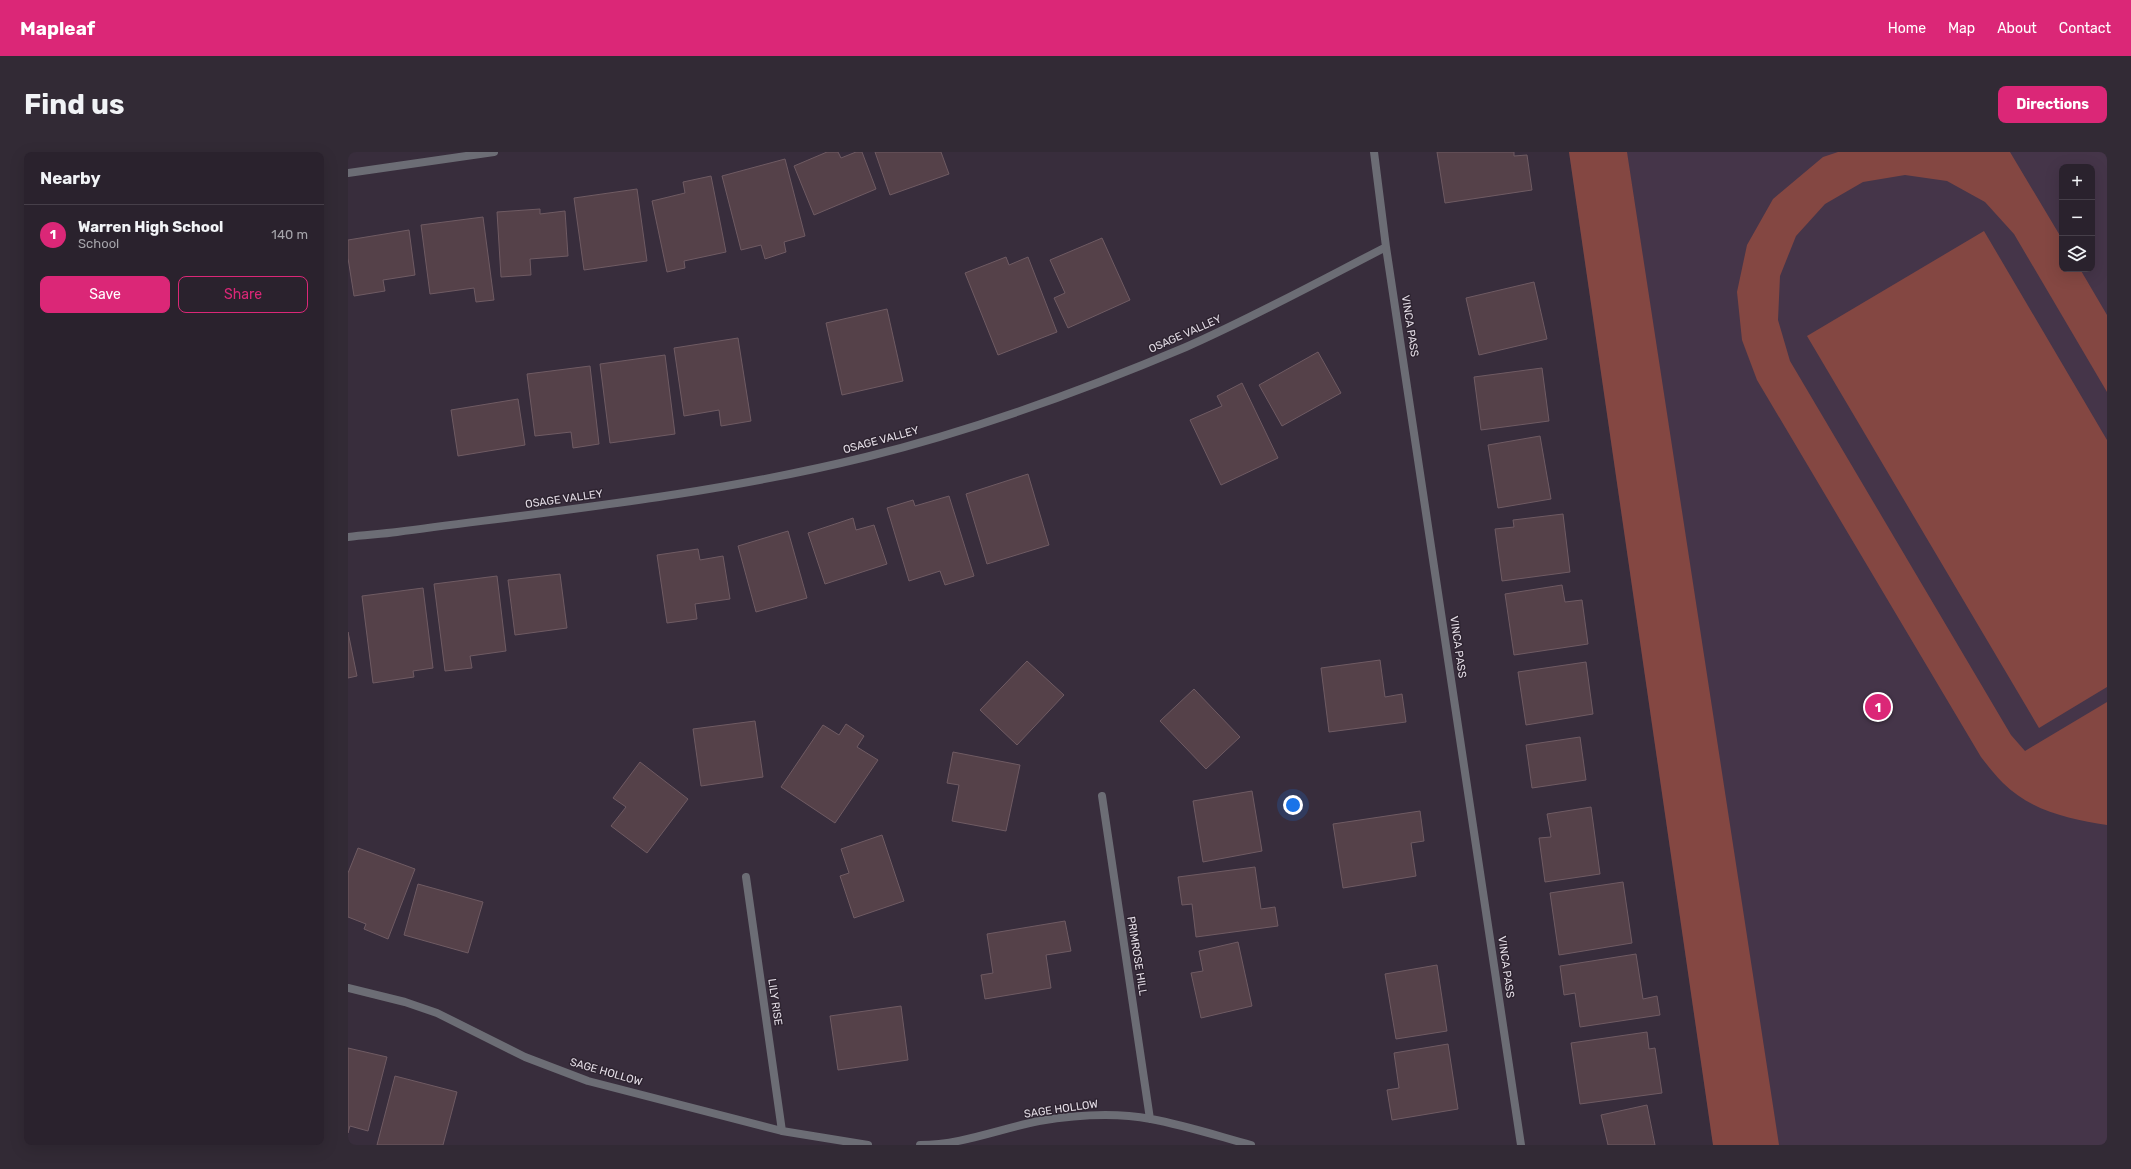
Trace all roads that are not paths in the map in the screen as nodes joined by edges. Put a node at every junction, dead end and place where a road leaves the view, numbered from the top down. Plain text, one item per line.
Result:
1 (494, 152) edge
2 (1374, 152) edge
3 (348, 173) edge
4 (1386, 247) junction
5 (348, 537) edge
6 (1102, 796) dead end
7 (746, 877) dead end
8 (348, 988) edge
9 (1150, 1119) junction
10 (782, 1131) junction
11 (868, 1145) edge
12 (920, 1145) edge
13 (1251, 1145) edge
14 (1521, 1145) edge

1 - 3 street
2 - 4 street, VINCA PASS
4 - 5 street, OSAGE VALLEY
4 - 14 street, VINCA PASS
6 - 9 street, PRIMROSE HILL
7 - 10 street, LILY RISE
8 - 10 street, SAGE HOLLOW
9 - 12 street, SAGE HOLLOW
9 - 13 street, SAGE HOLLOW
10 - 11 street, SAGE HOLLOW

